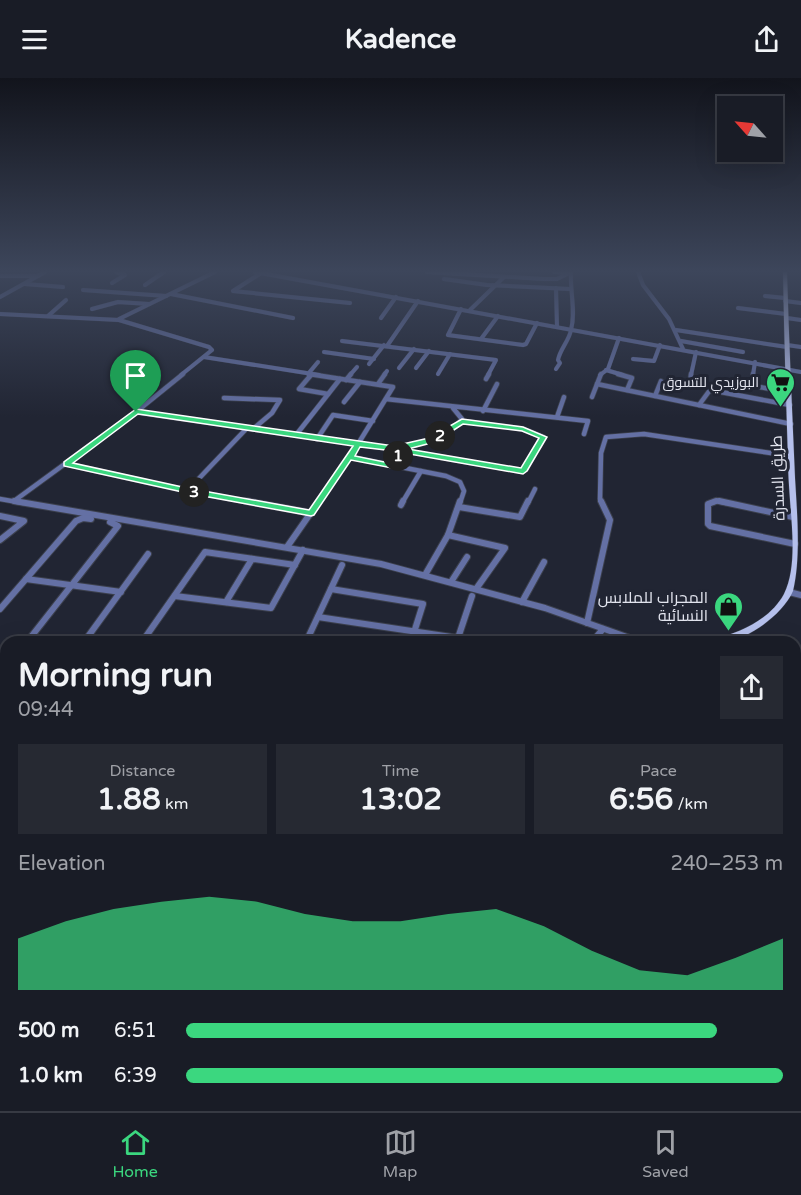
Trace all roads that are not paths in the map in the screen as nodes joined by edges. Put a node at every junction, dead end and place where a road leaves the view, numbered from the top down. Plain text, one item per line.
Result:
1 (119, 320) edge
2 (404, 320) edge
3 (455, 320) edge
4 (495, 320) edge
5 (521, 320) edge
6 (557, 320) edge
7 (572, 320) edge
8 (670, 320) edge
9 (787, 320) edge
10 (537, 323) junction
11 (557, 327) junction
12 (572, 329) junction
13 (676, 330) junction
14 (619, 338) junction
15 (482, 339) junction
16 (342, 341) dead end
17 (681, 341) junction
18 (745, 341) junction
19 (660, 345) junction
20 (385, 346) junction
21 (787, 346) junction
22 (801, 347) edge
23 (414, 349) junction
24 (683, 349) junction
25 (429, 351) junction
26 (324, 352) dead end
27 (696, 352) junction
28 (743, 352) junction
29 (450, 354) junction
30 (204, 357) junction
31 (374, 359) junction
32 (633, 359) dead end
33 (742, 360) junction
34 (318, 362) dead end
35 (755, 362) junction
36 (369, 364) dead end
37 (357, 367) dead end
38 (399, 368) dead end
39 (416, 368) dead end
40 (788, 368) junction
41 (556, 369) dead end
42 (606, 370) junction
43 (387, 371) dead end
44 (801, 372) edge
45 (438, 374) dead end
46 (310, 375) junction
47 (753, 376) dead end
48 (343, 379) junction
49 (486, 379) dead end
50 (661, 381) dead end
51 (360, 382) junction
52 (378, 384) junction
53 (497, 384) dead end
54 (597, 384) junction
55 (690, 384) dead end
56 (747, 385) dead end
57 (627, 390) junction
58 (789, 392) junction
59 (328, 394) junction
60 (655, 396) junction
61 (564, 397) dead end
62 (592, 397) dead end
63 (224, 398) dead end
64 (386, 399) junction
65 (344, 402) dead end
66 (699, 405) junction
67 (790, 405) junction
68 (452, 407) junction
69 (483, 411) junction
70 (136, 412) junction
71 (558, 417) junction
72 (373, 421) junction
73 (462, 421) junction
74 (791, 424) junction
75 (250, 428) junction
76 (584, 434) dead end
77 (296, 435) junction
78 (317, 439) junction
79 (358, 445) junction
80 (394, 448) junction
81 (402, 450) junction
82 (791, 456) junction
83 (350, 457) junction
84 (67, 464) junction
85 (392, 466) junction
86 (421, 471) junction
87 (535, 489) dead end
88 (187, 491) junction
89 (0, 499) edge
90 (14, 501) junction
91 (401, 504) dead end
92 (459, 507) junction
93 (311, 513) junction
94 (0, 516) edge
95 (793, 517) junction
96 (448, 535) junction
97 (0, 540) edge
98 (795, 544) junction
99 (287, 547) junction
100 (303, 550) junction
101 (148, 554) dead end
102 (467, 557) dead end
103 (252, 559) junction
104 (544, 562) dead end
105 (295, 565) junction
106 (342, 565) dead end
107 (426, 575) junction
108 (26, 579) junction
109 (451, 582) junction
110 (72, 586) junction
111 (331, 589) junction
112 (121, 592) junction
113 (474, 592) junction
114 (789, 592) junction
115 (801, 595) edge
116 (175, 596) junction
117 (226, 602) junction
118 (522, 602) junction
119 (0, 609) edge
120 (318, 617) junction
121 (587, 623) junction
122 (603, 629) junction
123 (414, 632) junction
124 (32, 636) edge
125 (88, 636) edge
126 (146, 636) edge
127 (309, 636) edge
128 (413, 636) edge
129 (443, 636) edge
130 (459, 636) edge
131 (597, 636) edge
132 (623, 636) edge
133 (730, 636) edge

1 - 30 street
2 - 20 street
3 - 15 street
4 - 15 street
5 - 10 street
6 - 11 street
7 - 12 street
8 - 13 street
9 - 21 main road, طريق السدرة
10 - 11 street
10 - 15 street
11 - 12 street
12 - 14 street
12 - 41 street
13 - 17 street
13 - 18 street
14 - 19 street
14 - 42 street
16 - 20 street
17 - 24 street
17 - 28 street
18 - 21 street
18 - 28 street
19 - 24 street
19 - 32 street
20 - 23 street
20 - 31 street
21 - 22 street
21 - 40 main road, طريق السدرة
23 - 25 street
23 - 38 street
24 - 27 street
25 - 29 street
25 - 39 street
26 - 31 street
27 - 33 street
27 - 55 street
28 - 33 street
29 - 45 street
29 - 49 street
30 - 46 street
30 - 70 street
31 - 36 street
33 - 35 street
34 - 46 street
35 - 40 street
35 - 47 street
37 - 48 street
40 - 44 street
40 - 58 main road, طريق السدرة
42 - 54 street
42 - 57 street
43 - 52 street
46 - 48 street
46 - 59 street
48 - 51 street
48 - 59 street
50 - 60 street
51 - 52 street
51 - 65 street
52 - 64 street
53 - 69 street
54 - 57 street
54 - 62 street
56 - 58 street
57 - 60 street
58 - 67 main road, طريق السدرة
59 - 77 street
60 - 66 street
61 - 71 street
63 - 75 street
64 - 68 street
64 - 72 street
66 - 67 street
66 - 74 street
67 - 74 main road, طريق السدرة
68 - 69 street
68 - 73 street
69 - 71 street
70 - 75 street
70 - 84 street
71 - 76 street
72 - 78 street
72 - 79 street
73 - 80 street
73 - 81 street
74 - 82 main road, طريق السدرة
75 - 77 street
75 - 88 street
77 - 78 street
78 - 79 street
79 - 80 street
79 - 83 street
80 - 81 street
81 - 85 street
82 - 95 main road, طريق السدرة
82 - 121 street
83 - 85 street
83 - 93 street
84 - 88 street
84 - 90 street
85 - 86 street
86 - 91 street
86 - 92 street
87 - 92 street
88 - 93 street
89 - 90 street
90 - 99 street
92 - 96 street
93 - 99 street
94 - 97 street
95 - 98 main road, طريق السدرة
95 - 98 street
96 - 107 street
96 - 113 street
98 - 114 main road, طريق السدرة
99 - 100 street
100 - 105 street
100 - 107 street
101 - 112 street
102 - 109 street
103 - 105 street
103 - 116 street
103 - 117 street
104 - 118 street
105 - 117 street
106 - 111 street
107 - 109 street
108 - 110 street
108 - 110 street
108 - 119 street
109 - 113 street
110 - 112 street
110 - 124 street
111 - 120 street
111 - 123 street
112 - 125 street
113 - 118 street
113 - 130 street
114 - 115 street
114 - 133 main road, طريق السدرة
116 - 117 street
116 - 126 street
118 - 121 street
120 - 123 street
120 - 127 street
121 - 122 street
122 - 131 street
122 - 132 street
123 - 128 street
123 - 129 street

